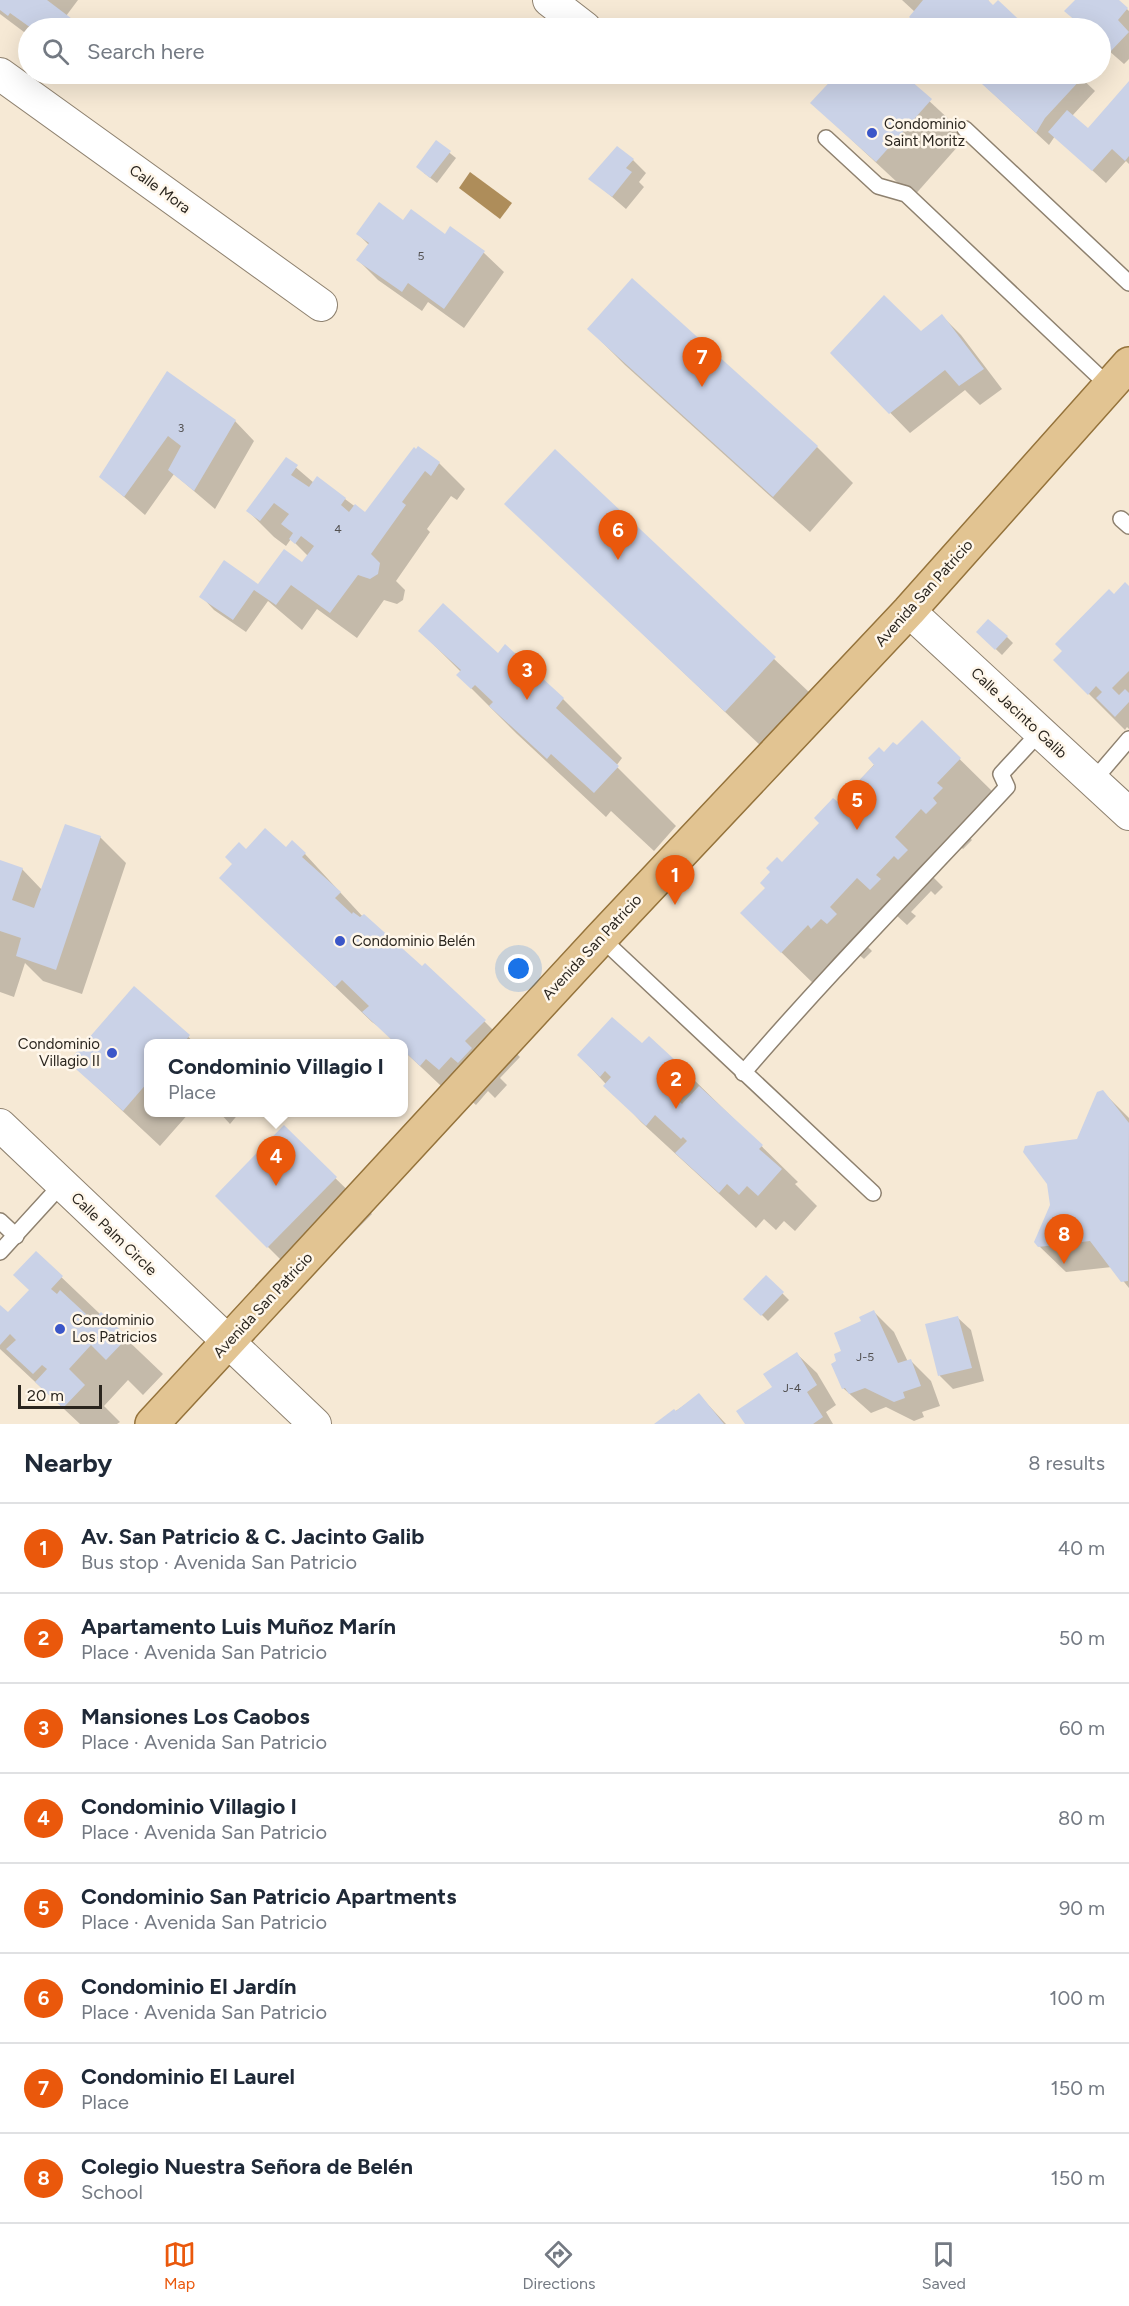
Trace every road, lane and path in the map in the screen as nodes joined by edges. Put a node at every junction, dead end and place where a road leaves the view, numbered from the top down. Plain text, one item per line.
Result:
1 (549, 0) edge
2 (572, 18) edge
3 (0, 74) edge
4 (965, 129) dead end
5 (826, 138) dead end
6 (1129, 283) edge
7 (321, 304) dead end
8 (1119, 375) edge
9 (909, 611) junction
10 (1040, 732) junction
11 (1129, 739) edge
12 (1093, 781) junction
13 (1129, 814) edge
14 (601, 938) junction
15 (743, 1073) junction
16 (0, 1125) edge
17 (62, 1184) junction
18 (873, 1193) dead end
19 (0, 1221) edge
20 (16, 1236) junction
21 (0, 1252) edge
22 (228, 1342) junction
23 (152, 1424) edge
24 (315, 1424) edge

1 - 2 street
3 - 7 street, Calle Mora
4 - 6 lane
5 - 8 lane
8 - 9 main road, Avenida San Patricio
9 - 10 street, Calle Jacinto Galib
9 - 14 main road, Avenida San Patricio
10 - 12 street, Calle Jacinto Galib
10 - 15 lane
11 - 12 lane
12 - 13 street, Calle Jacinto Galib
14 - 15 lane
14 - 22 main road, Avenida San Patricio
15 - 18 lane
16 - 17 street, Calle Palm Circle
17 - 20 lane
17 - 22 street, Calle Palm Circle
19 - 20 lane
20 - 21 lane
22 - 23 main road, Avenida San Patricio
22 - 24 street, Calle Palm Circle

